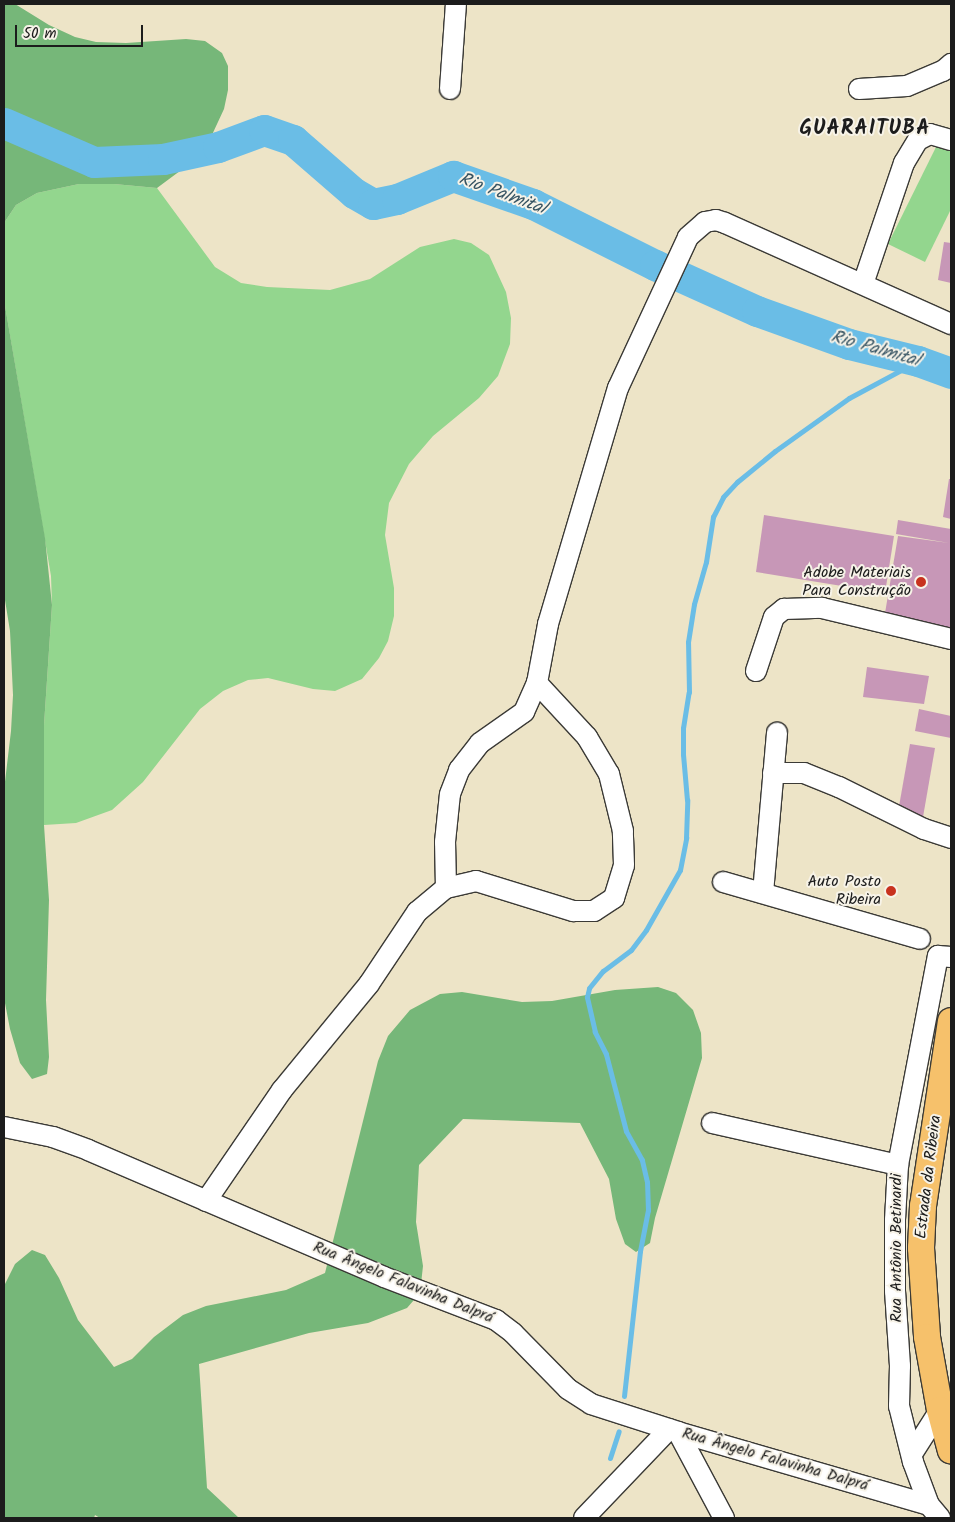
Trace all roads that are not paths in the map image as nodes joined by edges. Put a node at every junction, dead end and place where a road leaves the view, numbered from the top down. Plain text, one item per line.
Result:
1 (456, 4) edge
2 (951, 64) edge
3 (450, 89) dead end
4 (859, 89) dead end
5 (951, 140) edge
6 (863, 284) junction
7 (951, 324) edge
8 (951, 640) edge
9 (756, 671) dead end
10 (537, 683) junction
11 (777, 733) dead end
12 (773, 773) junction
13 (951, 838) edge
14 (723, 882) dead end
15 (446, 888) junction
16 (763, 893) junction
17 (920, 939) dead end
18 (951, 957) edge
19 (951, 1021) edge
20 (712, 1123) dead end
21 (4, 1127) edge
22 (898, 1165) junction
23 (206, 1201) junction
24 (940, 1410) junction
25 (674, 1430) junction
26 (951, 1451) edge
27 (912, 1454) junction
28 (934, 1511) edge
29 (584, 1518) edge
30 (724, 1518) edge

1 - 3 street
2 - 4 street
5 - 6 street
6 - 7 street
6 - 10 street
8 - 9 street
10 - 15 street
10 - 15 street
11 - 12 street
12 - 13 street
12 - 16 street
14 - 16 street
15 - 23 street
16 - 17 street
18 - 22 street, Rua Antônio Betinardi
19 - 24 main road, Estrada da Ribeira
20 - 22 street
21 - 23 street, Rua Ângelo Falavinha Dalprá
22 - 27 street, Rua Antônio Betinardi
23 - 25 street, Rua Ângelo Falavinha Dalprá
24 - 26 main road, Estrada da Ribeira
24 - 27 street
25 - 28 street, Rua Ângelo Falavinha Dalprá
25 - 29 street
25 - 30 street
27 - 28 street, Rua Antônio Betinardi

